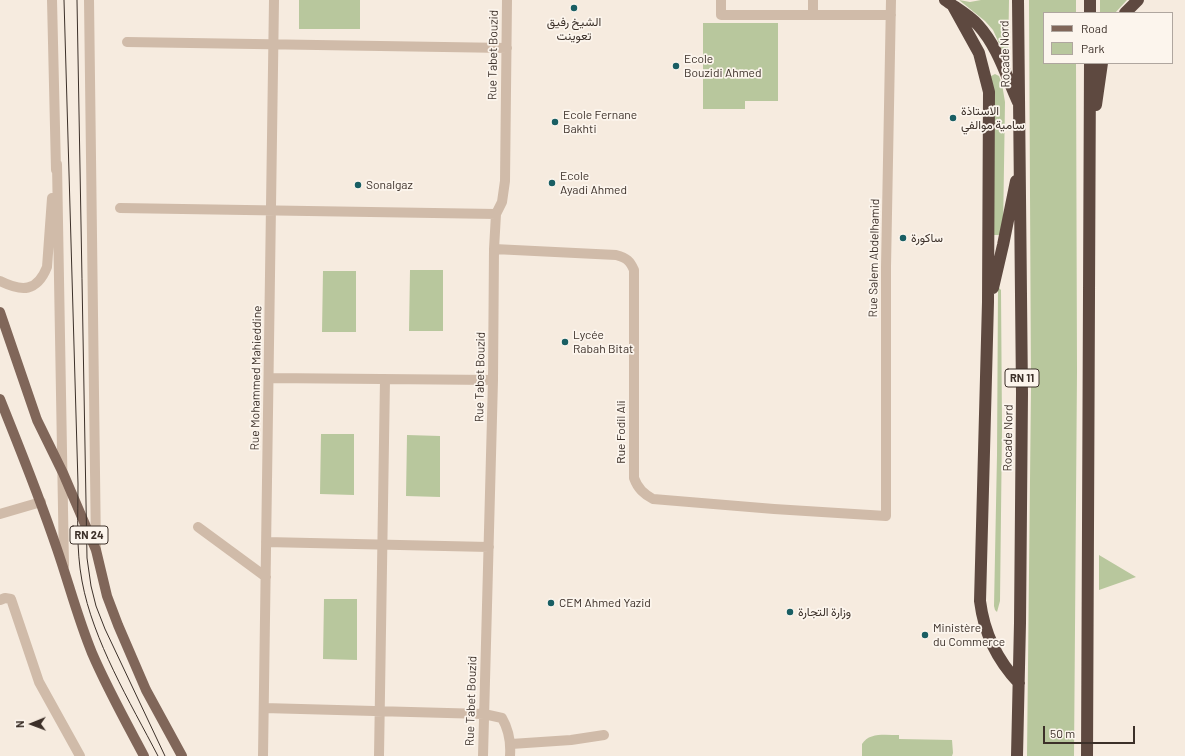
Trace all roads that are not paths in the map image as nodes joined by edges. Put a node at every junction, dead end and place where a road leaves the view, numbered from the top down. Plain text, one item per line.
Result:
1 (52, 0) edge
2 (89, 0) edge
3 (274, 0) edge
4 (507, 0) edge
5 (721, 0) edge
6 (813, 0) edge
7 (891, 0) edge
8 (1018, 0) edge
9 (1090, 0) edge
10 (1138, 0) edge
11 (949, 3) edge
12 (1090, 12) edge
13 (1126, 12) edge
14 (813, 15) junction
15 (891, 15) junction
16 (127, 42) dead end
17 (274, 44) junction
18 (507, 48) junction
19 (1090, 64) edge
20 (1102, 64) edge
21 (1020, 107) junction
22 (1020, 156) junction
23 (57, 164) junction
24 (1088, 188) junction
25 (120, 208) dead end
26 (271, 210) junction
27 (496, 214) junction
28 (494, 249) junction
29 (0, 281) edge
30 (988, 302) junction
31 (0, 312) edge
32 (269, 378) junction
33 (385, 379) junction
34 (493, 380) junction
35 (0, 398) edge
36 (63, 473) junction
37 (41, 502) junction
38 (0, 514) edge
39 (886, 516) joint
40 (198, 527) dead end
41 (266, 542) junction
42 (383, 544) junction
43 (489, 546) junction
44 (96, 550) junction
45 (65, 571) junction
46 (266, 577) junction
47 (0, 600) edge
48 (1019, 683) junction
49 (264, 708) junction
50 (380, 711) junction
51 (484, 714) junction
52 (604, 735) dead end
53 (511, 744) junction
54 (80, 756) edge
55 (144, 756) edge
56 (182, 756) edge
57 (263, 756) edge
58 (379, 756) edge
59 (483, 756) edge
60 (510, 756) edge
61 (1017, 756) edge
62 (1087, 756) edge

1 - 23 street
2 - 44 street
3 - 17 street, Rue Mohammed Mahieddine
4 - 18 street, Rue Tabet Bouzid
5 - 14 street
6 - 14 street
7 - 15 street, Rue Salem Abdelhamid
8 - 21 highway, Rocade Nord / RN 11
9 - 12 highway
10 - 13 highway
11 - 21 highway
11 - 30 highway
14 - 15 street
15 - 39 street, Rue Salem Abdelhamid
16 - 17 street
17 - 18 street
17 - 26 street, Rue Mohammed Mahieddine
18 - 27 street, Rue Tabet Bouzid
19 - 24 highway
20 - 24 highway
21 - 22 highway, Rocade Nord / RN 11
22 - 30 highway
22 - 48 highway, Rocade Nord / RN 11
23 - 29 street
23 - 36 street
24 - 62 highway
25 - 26 street
26 - 27 street
26 - 32 street, Rue Mohammed Mahieddine
27 - 28 street, Rue Tabet Bouzid
28 - 34 street, Rue Tabet Bouzid
28 - 39 street, Rue Fodil Ali
30 - 48 highway
31 - 36 main road, RN 24
32 - 33 street
32 - 41 street, Rue Mohammed Mahieddine
33 - 34 street
33 - 42 street
34 - 43 street, Rue Tabet Bouzid
35 - 37 main road, RN 24
36 - 44 main road, RN 24
36 - 45 street
37 - 38 street
37 - 45 main road, RN 24
40 - 46 street
41 - 42 street
41 - 46 street, Rue Mohammed Mahieddine
42 - 43 street
42 - 50 street
43 - 51 street, Rue Tabet Bouzid
44 - 56 main road, RN 24
45 - 55 main road, RN 24
46 - 49 street, Rue Mohammed Mahieddine
47 - 54 street
48 - 61 highway, Rocade Nord / RN 11
49 - 50 street
49 - 57 street, Rue Mohammed Mahieddine
50 - 51 street
50 - 58 street
51 - 53 street
51 - 59 street, Rue Tabet Bouzid
52 - 53 street
53 - 60 street

